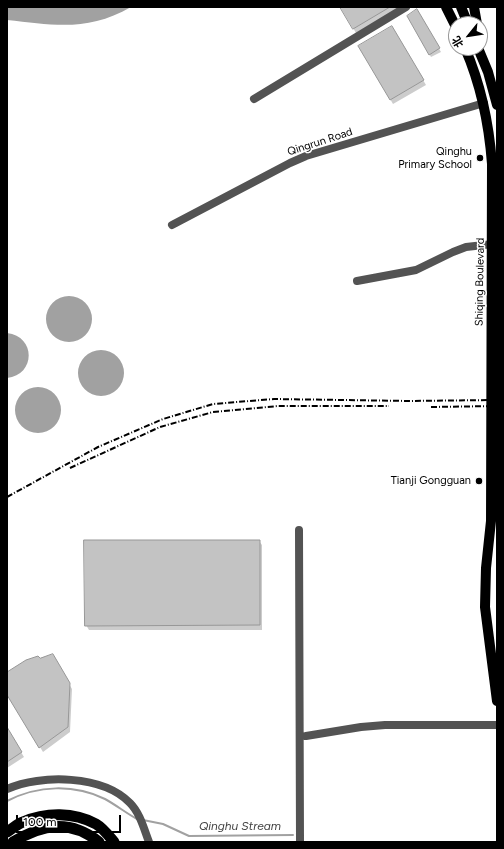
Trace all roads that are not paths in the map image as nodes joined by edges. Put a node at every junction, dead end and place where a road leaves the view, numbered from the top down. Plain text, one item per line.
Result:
1 (406, 7) edge
2 (442, 7) edge
3 (448, 16) edge
4 (468, 56) edge
5 (482, 56) edge
6 (254, 99) dead end
7 (484, 103) junction
8 (497, 105) edge
9 (172, 225) dead end
10 (493, 244) junction
11 (357, 281) dead end
12 (495, 406) edge
13 (299, 530) dead end
14 (497, 701) edge
15 (497, 725) edge
16 (306, 736) dead end
17 (7, 789) edge
18 (7, 832) edge
19 (14, 842) edge
20 (99, 842) edge
21 (114, 842) edge
22 (149, 842) edge
23 (300, 842) edge

1 - 6 street
2 - 3 main road
4 - 7 main road, Shiqing Boulevard
5 - 8 main road
7 - 9 street, Qingrun Road
7 - 10 main road, Shiqing Boulevard
10 - 11 street
10 - 12 main road, Shiqing Boulevard
12 - 14 main road, Shiqing Boulevard
13 - 23 street
15 - 16 street
17 - 22 street
18 - 21 highway
19 - 20 highway

